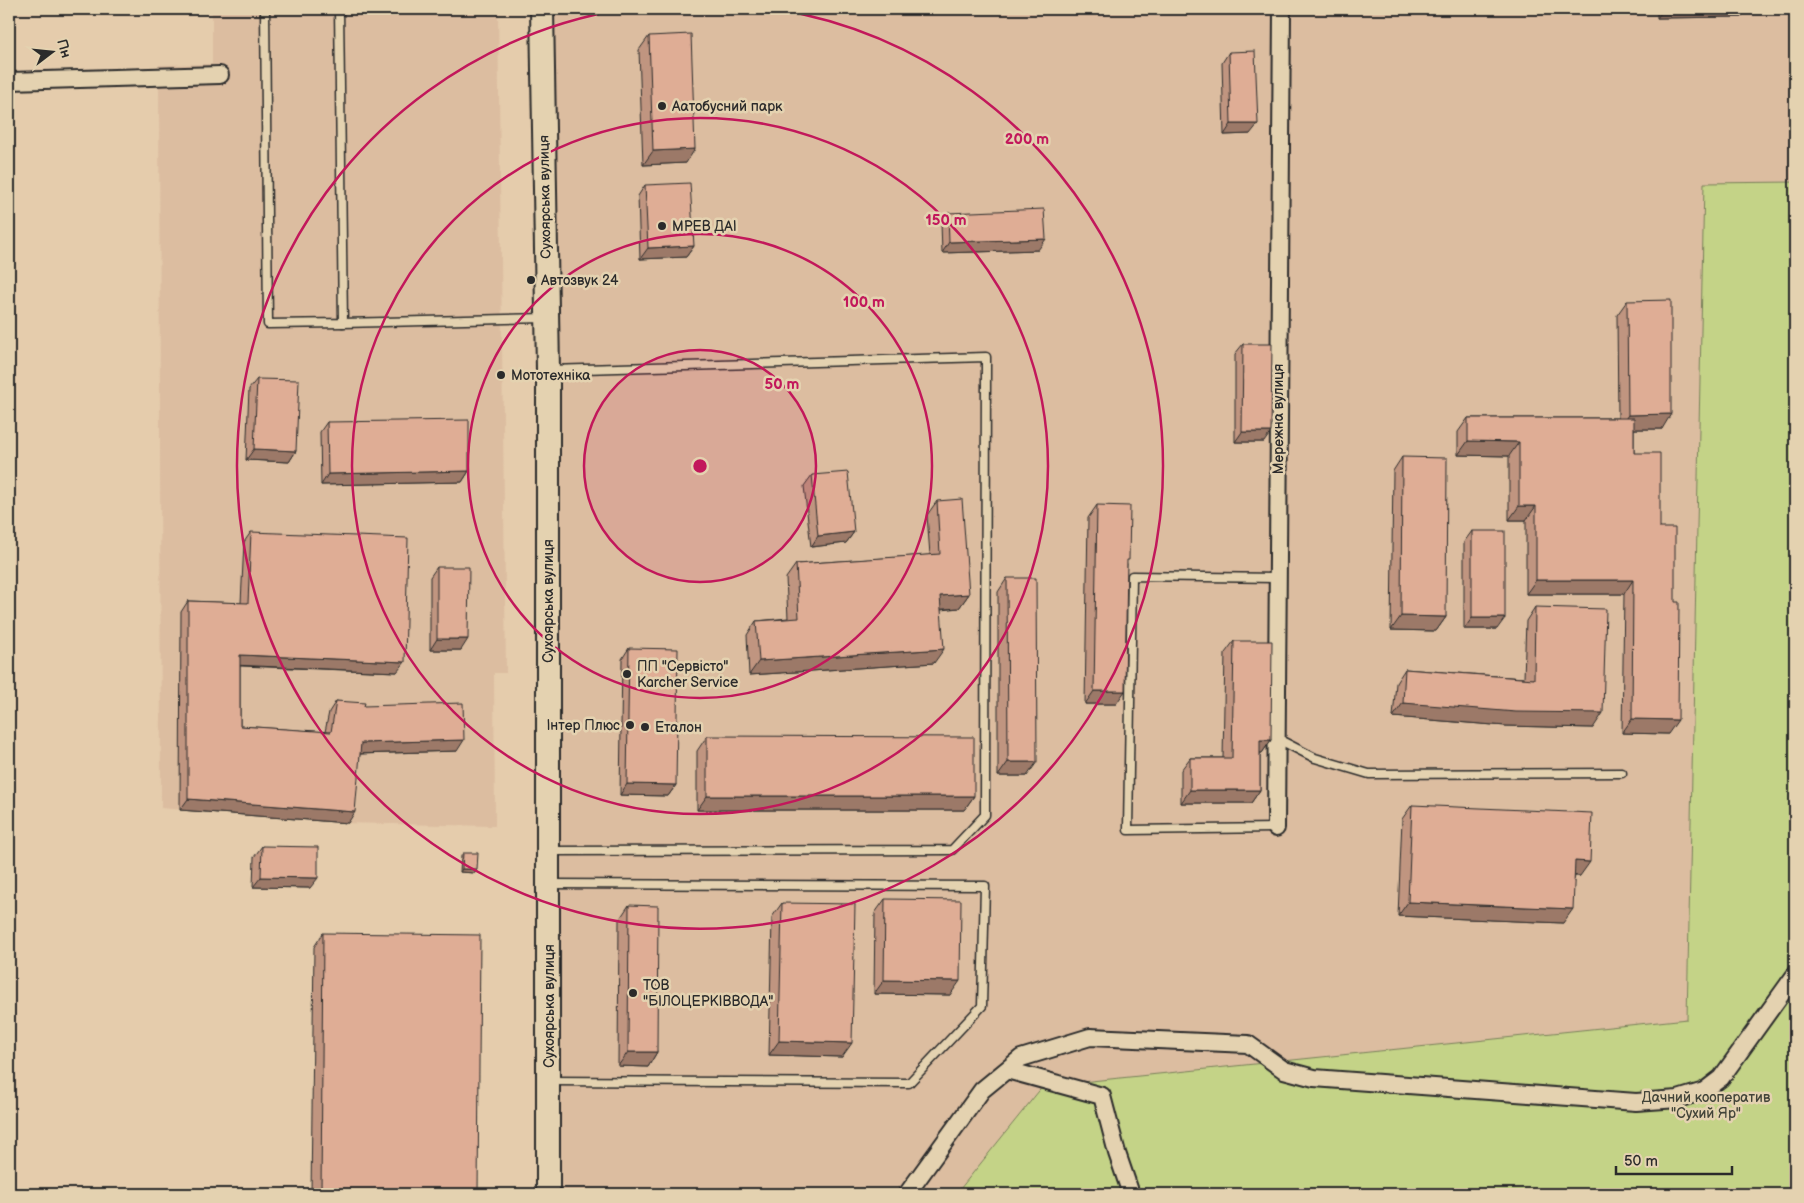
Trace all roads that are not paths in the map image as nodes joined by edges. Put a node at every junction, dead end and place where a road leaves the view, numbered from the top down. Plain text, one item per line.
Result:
1 (265, 9) edge
2 (339, 9) edge
3 (542, 9) edge
4 (1282, 9) edge
5 (220, 75) dead end
6 (9, 81) edge
7 (547, 318) junction
8 (343, 323) junction
9 (548, 370) junction
10 (1277, 578) junction
11 (1276, 738) junction
12 (1622, 773) dead end
13 (1276, 828) joint
14 (548, 851) junction
15 (548, 884) junction
16 (1795, 975) edge
17 (1007, 1070) junction
18 (549, 1081) junction
19 (548, 1194) edge
20 (907, 1194) edge
21 (1132, 1194) edge

1 - 8 lane
2 - 8 lane
3 - 7 street, Сухоярська вулиця
4 - 10 street, Мережна вулиця
5 - 6 street
7 - 8 lane
7 - 9 street, Сухоярська вулиця
9 - 14 street, Сухоярська вулиця
9 - 14 lane
10 - 11 street, Мережна вулиця
10 - 13 lane
11 - 12 lane
11 - 13 street, Мережна вулиця
14 - 15 street, Сухоярська вулиця
15 - 18 street, Сухоярська вулиця
15 - 18 lane
16 - 17 street
17 - 20 street
17 - 21 street
18 - 19 street, Сухоярська вулиця

